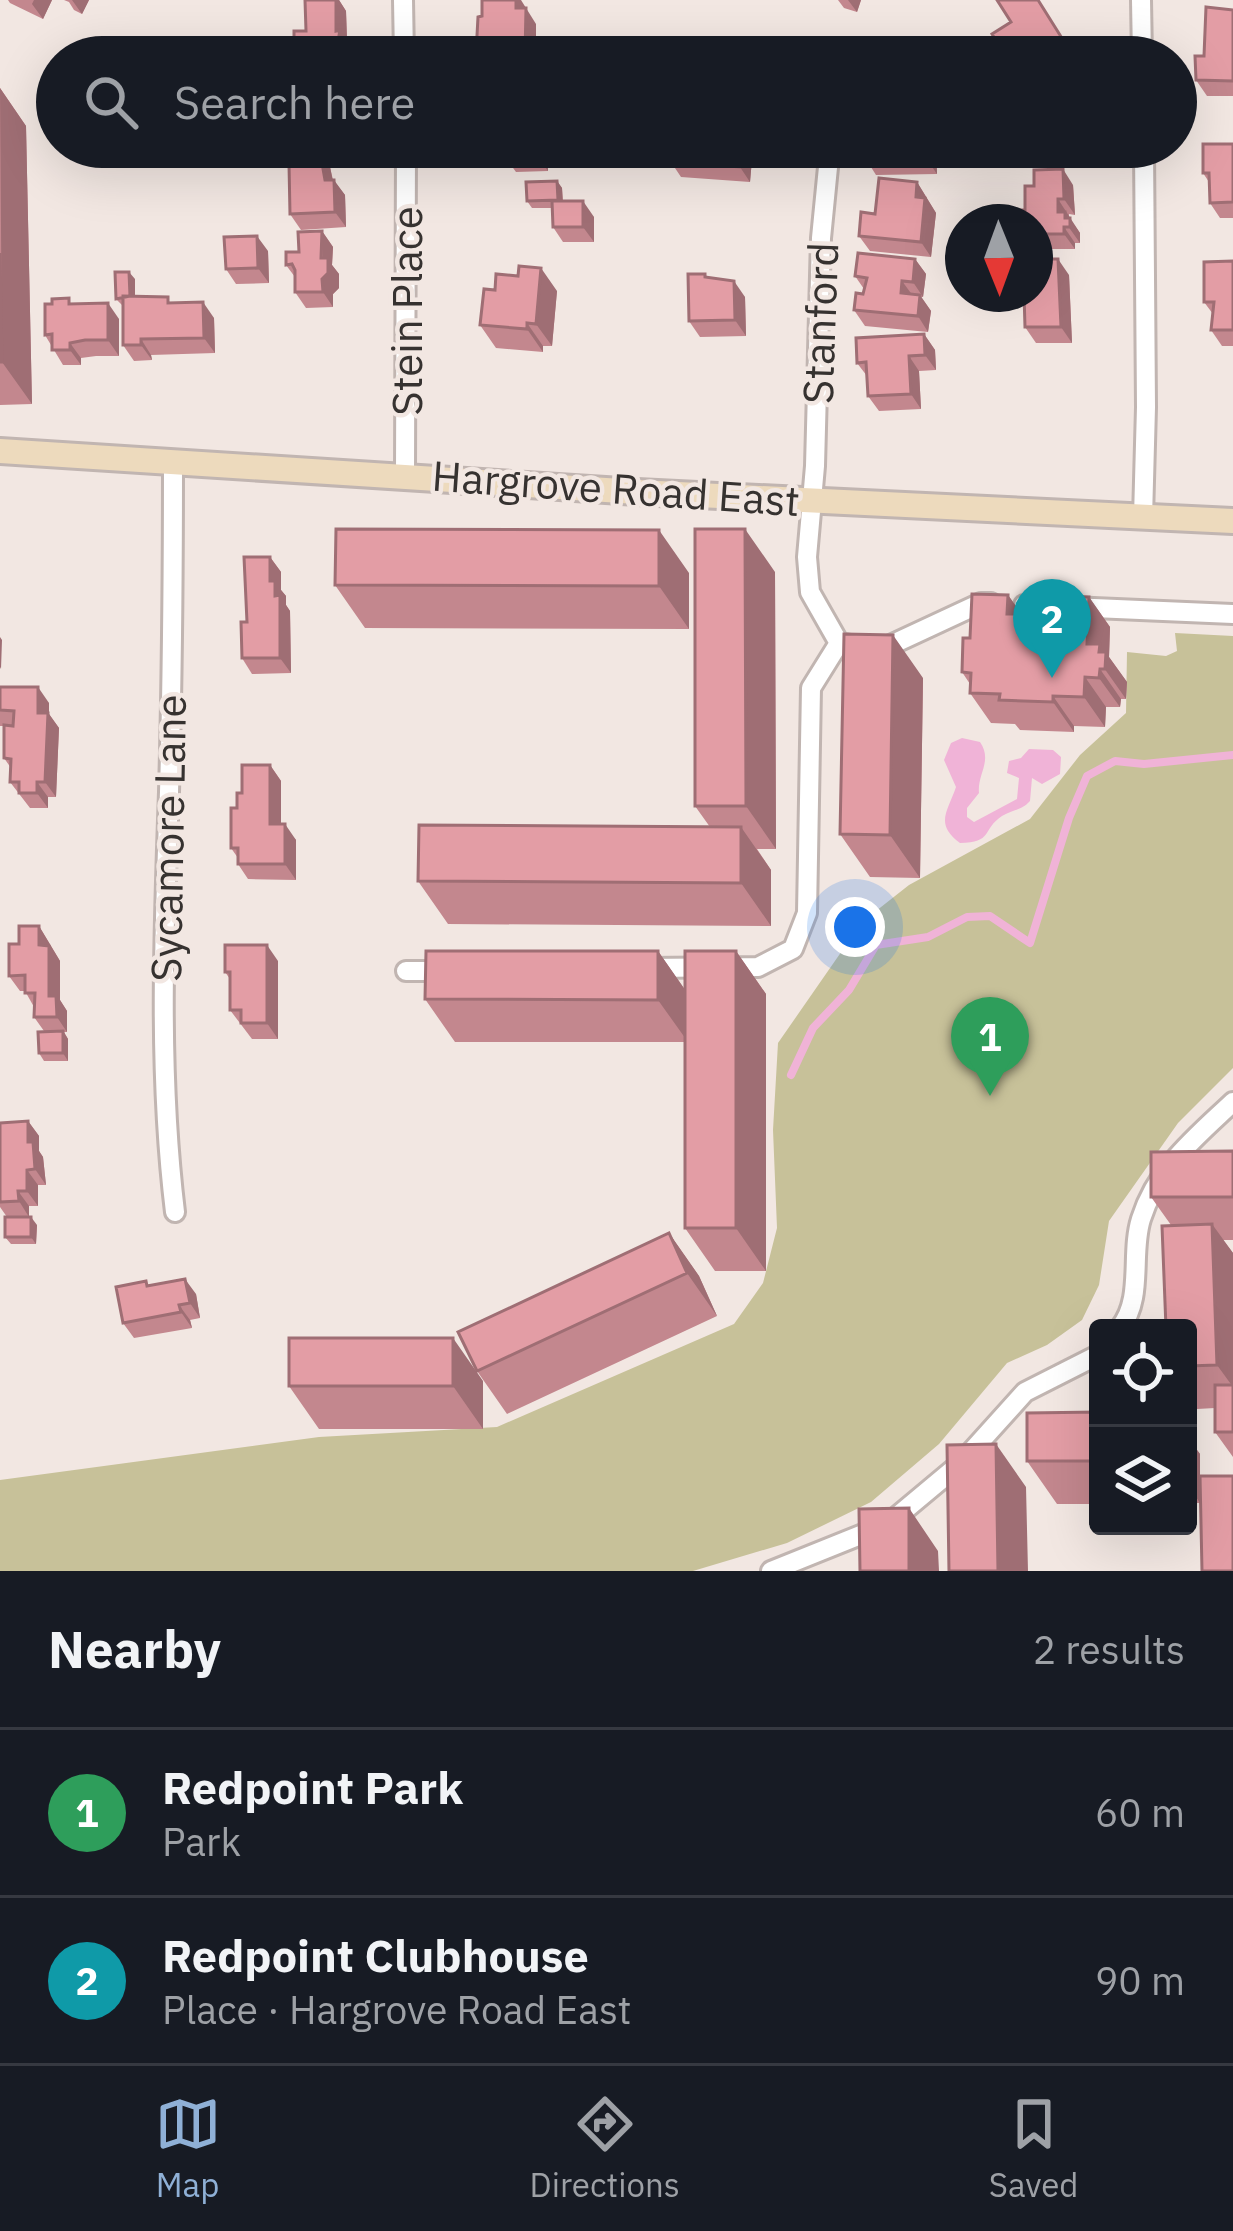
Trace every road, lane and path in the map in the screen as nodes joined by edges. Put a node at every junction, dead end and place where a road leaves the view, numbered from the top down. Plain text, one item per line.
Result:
1 (403, 0) edge
2 (1141, 0) edge
3 (404, 36) edge
4 (1142, 36) edge
5 (406, 168) edge
6 (828, 168) edge
7 (1144, 168) edge
8 (0, 451) edge
9 (172, 463) junction
10 (405, 474) junction
11 (813, 500) junction
12 (1142, 518) junction
13 (1233, 521) edge
14 (1233, 614) edge
15 (839, 643) junction
16 (617, 969) edge
17 (477, 970) edge
18 (406, 971) dead end
19 (1233, 1102) edge
20 (175, 1212) dead end
21 (1127, 1319) edge
22 (1089, 1360) edge
23 (771, 1571) edge

1 - 3 street
2 - 4 street
5 - 10 street, Stein Place
6 - 11 street, Stanford
7 - 12 street
8 - 9 main road, Hargrove Road East
9 - 10 main road, Hargrove Road East
9 - 20 street, Sycamore Lane
10 - 11 main road, Hargrove Road East
11 - 12 main road, Hargrove Road East
11 - 15 street, Stanford
12 - 13 main road, Hargrove Road East
14 - 15 street
15 - 16 street
17 - 18 street
19 - 21 street
22 - 23 street

